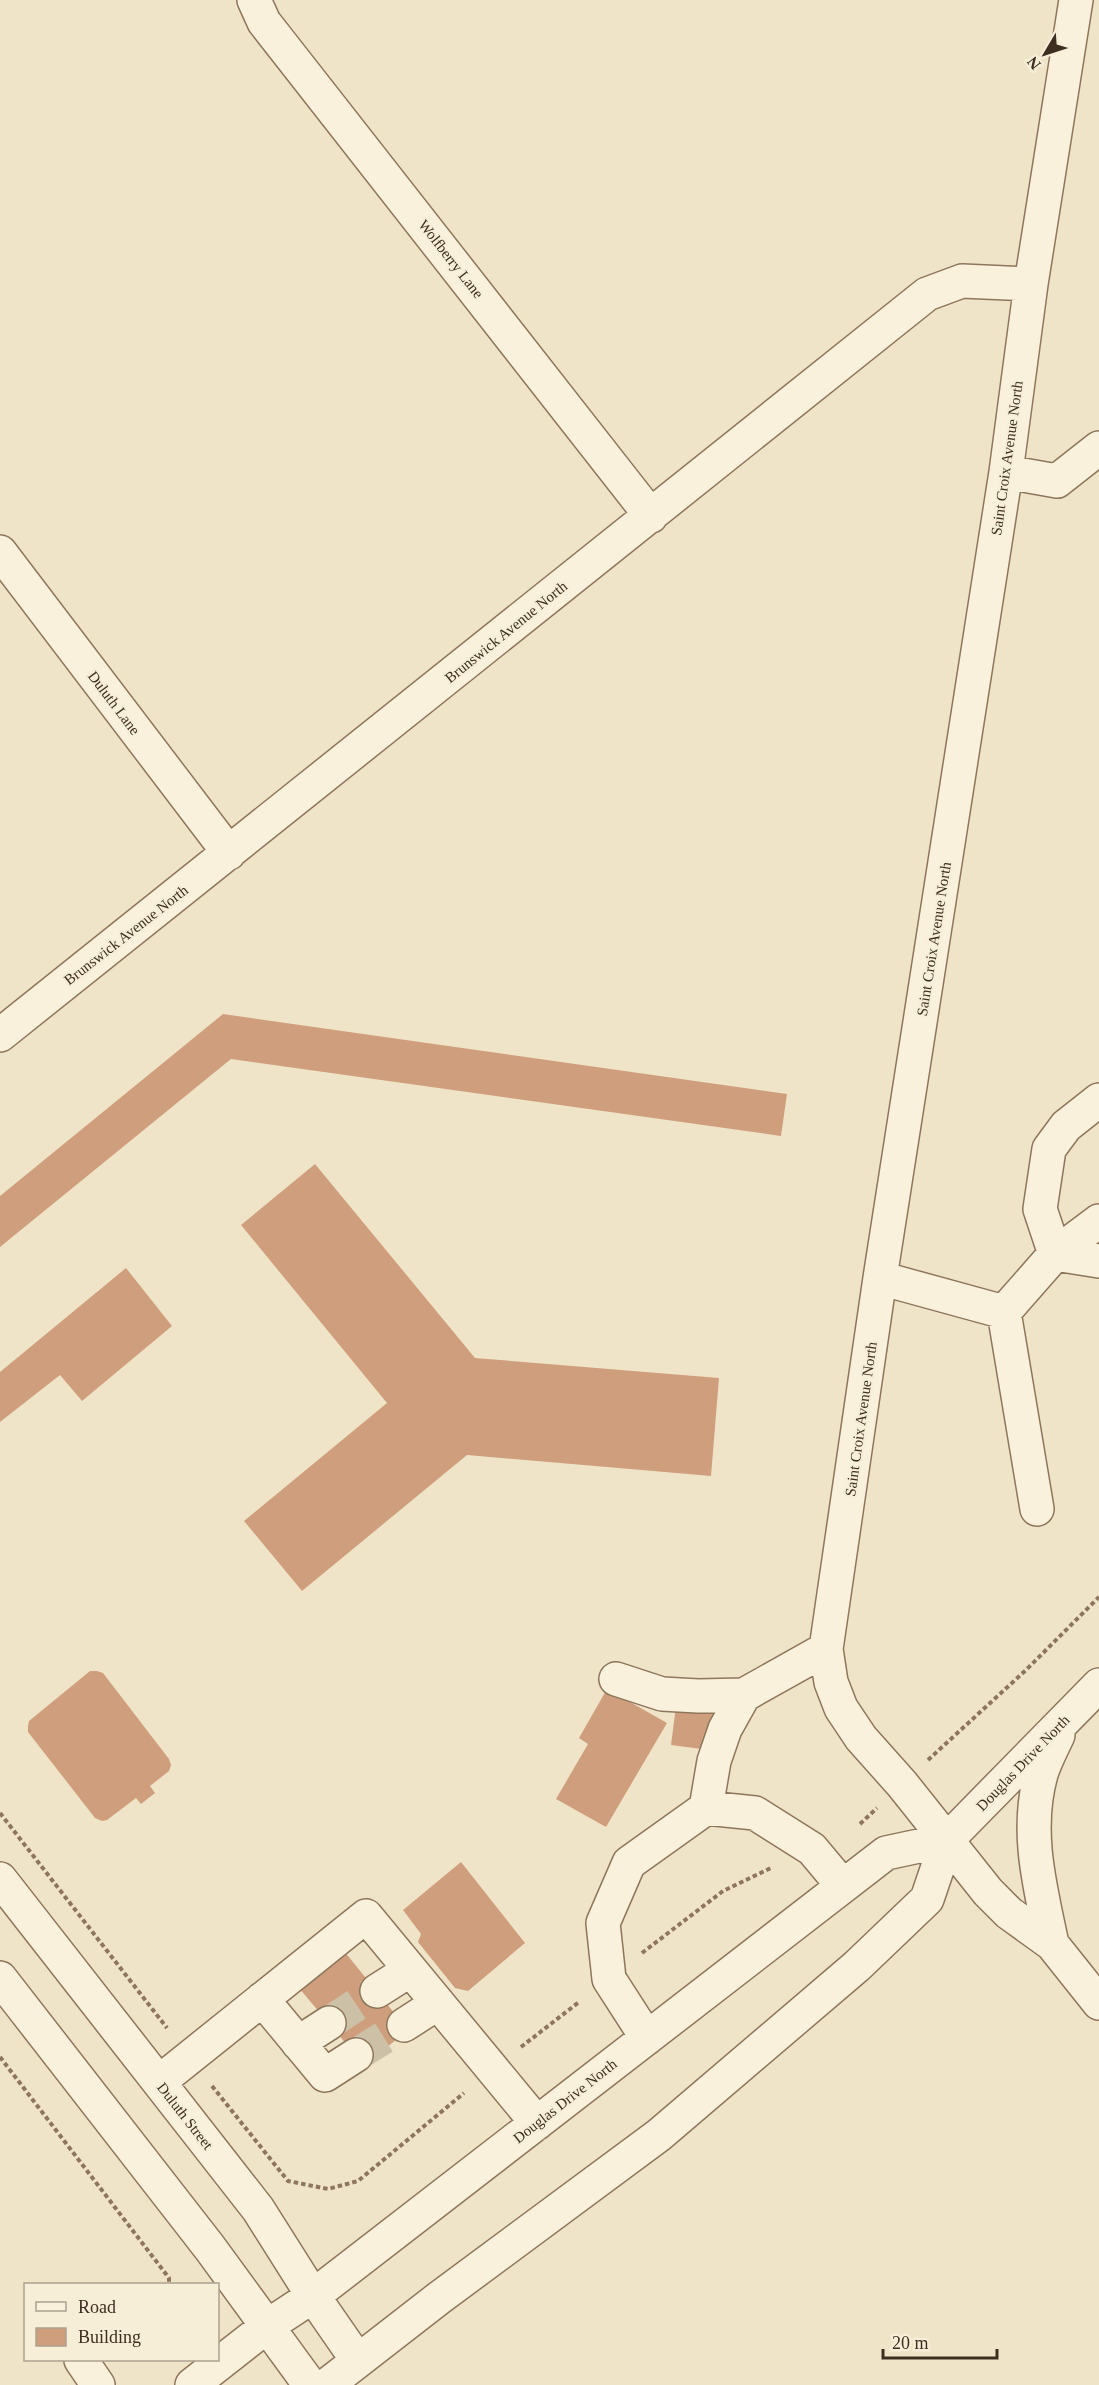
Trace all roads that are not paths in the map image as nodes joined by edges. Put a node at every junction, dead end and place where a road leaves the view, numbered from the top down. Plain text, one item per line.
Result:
1 (254, 0) edge
2 (1076, 0) edge
3 (1031, 284) junction
4 (1099, 448) edge
5 (1006, 472) junction
6 (651, 516) junction
7 (0, 552) edge
8 (229, 853) junction
9 (0, 1035) edge
10 (1099, 1100) edge
11 (1099, 1221) edge
12 (1055, 1254) junction
13 (1099, 1261) edge
14 (880, 1278) junction
15 (1004, 1312) junction
16 (1037, 1509) dead end
17 (826, 1649) junction
18 (616, 1679) dead end
19 (1099, 1685) edge
20 (744, 1695) junction
21 (1064, 1721) junction
22 (706, 1808) junction
23 (947, 1840) junction
24 (0, 1879) edge
25 (843, 1886) junction
26 (1052, 1944) junction
27 (410, 1970) junction
28 (0, 1978) edge
29 (377, 1991) tunnel mouth
30 (262, 1999) junction
31 (438, 2003) junction
32 (1099, 2003) edge
33 (329, 2023) tunnel mouth
34 (404, 2025) tunnel mouth
35 (647, 2038) junction
36 (298, 2043) junction
37 (356, 2055) tunnel mouth
38 (159, 2082) junction
39 (537, 2123) junction
40 (313, 2296) junction
41 (266, 2327) junction
42 (82, 2361) edge
43 (358, 2361) junction
44 (98, 2385) edge
45 (192, 2385) edge
46 (310, 2385) edge
47 (327, 2385) edge

1 - 6 street, Wolfberry Lane
2 - 3 street, Saint Croix Avenue North
3 - 5 street, Saint Croix Avenue North
3 - 6 street, Brunswick Avenue North
4 - 5 street
5 - 14 street, Saint Croix Avenue North
6 - 8 street, Brunswick Avenue North
7 - 8 street, Duluth Lane
8 - 9 street, Brunswick Avenue North
10 - 12 street
11 - 12 street
12 - 13 street
12 - 15 street
14 - 15 street
14 - 17 street, Saint Croix Avenue North
15 - 16 street
17 - 20 street
17 - 23 street, Saint Croix Avenue North
18 - 20 street
19 - 21 street, Douglas Drive North
20 - 22 street
21 - 23 street, Douglas Drive North
21 - 26 street
22 - 25 street
22 - 35 street
23 - 25 street, Douglas Drive North
23 - 26 street, Saint Croix Avenue North
23 - 43 street, Douglas Drive North
24 - 38 street, Duluth Street
25 - 35 street, Douglas Drive North
26 - 32 street
27 - 29 street
27 - 30 street
27 - 31 street
28 - 41 street
30 - 36 street
30 - 38 street
31 - 34 street
31 - 39 street
33 - 36 street
35 - 39 street, Douglas Drive North
36 - 37 street
38 - 40 street, Duluth Street
39 - 40 street, Douglas Drive North
40 - 41 street, Douglas Drive North
40 - 43 street, Duluth Street
41 - 45 street, Douglas Drive North
41 - 46 street
42 - 44 street
43 - 47 street, Douglas Drive North

